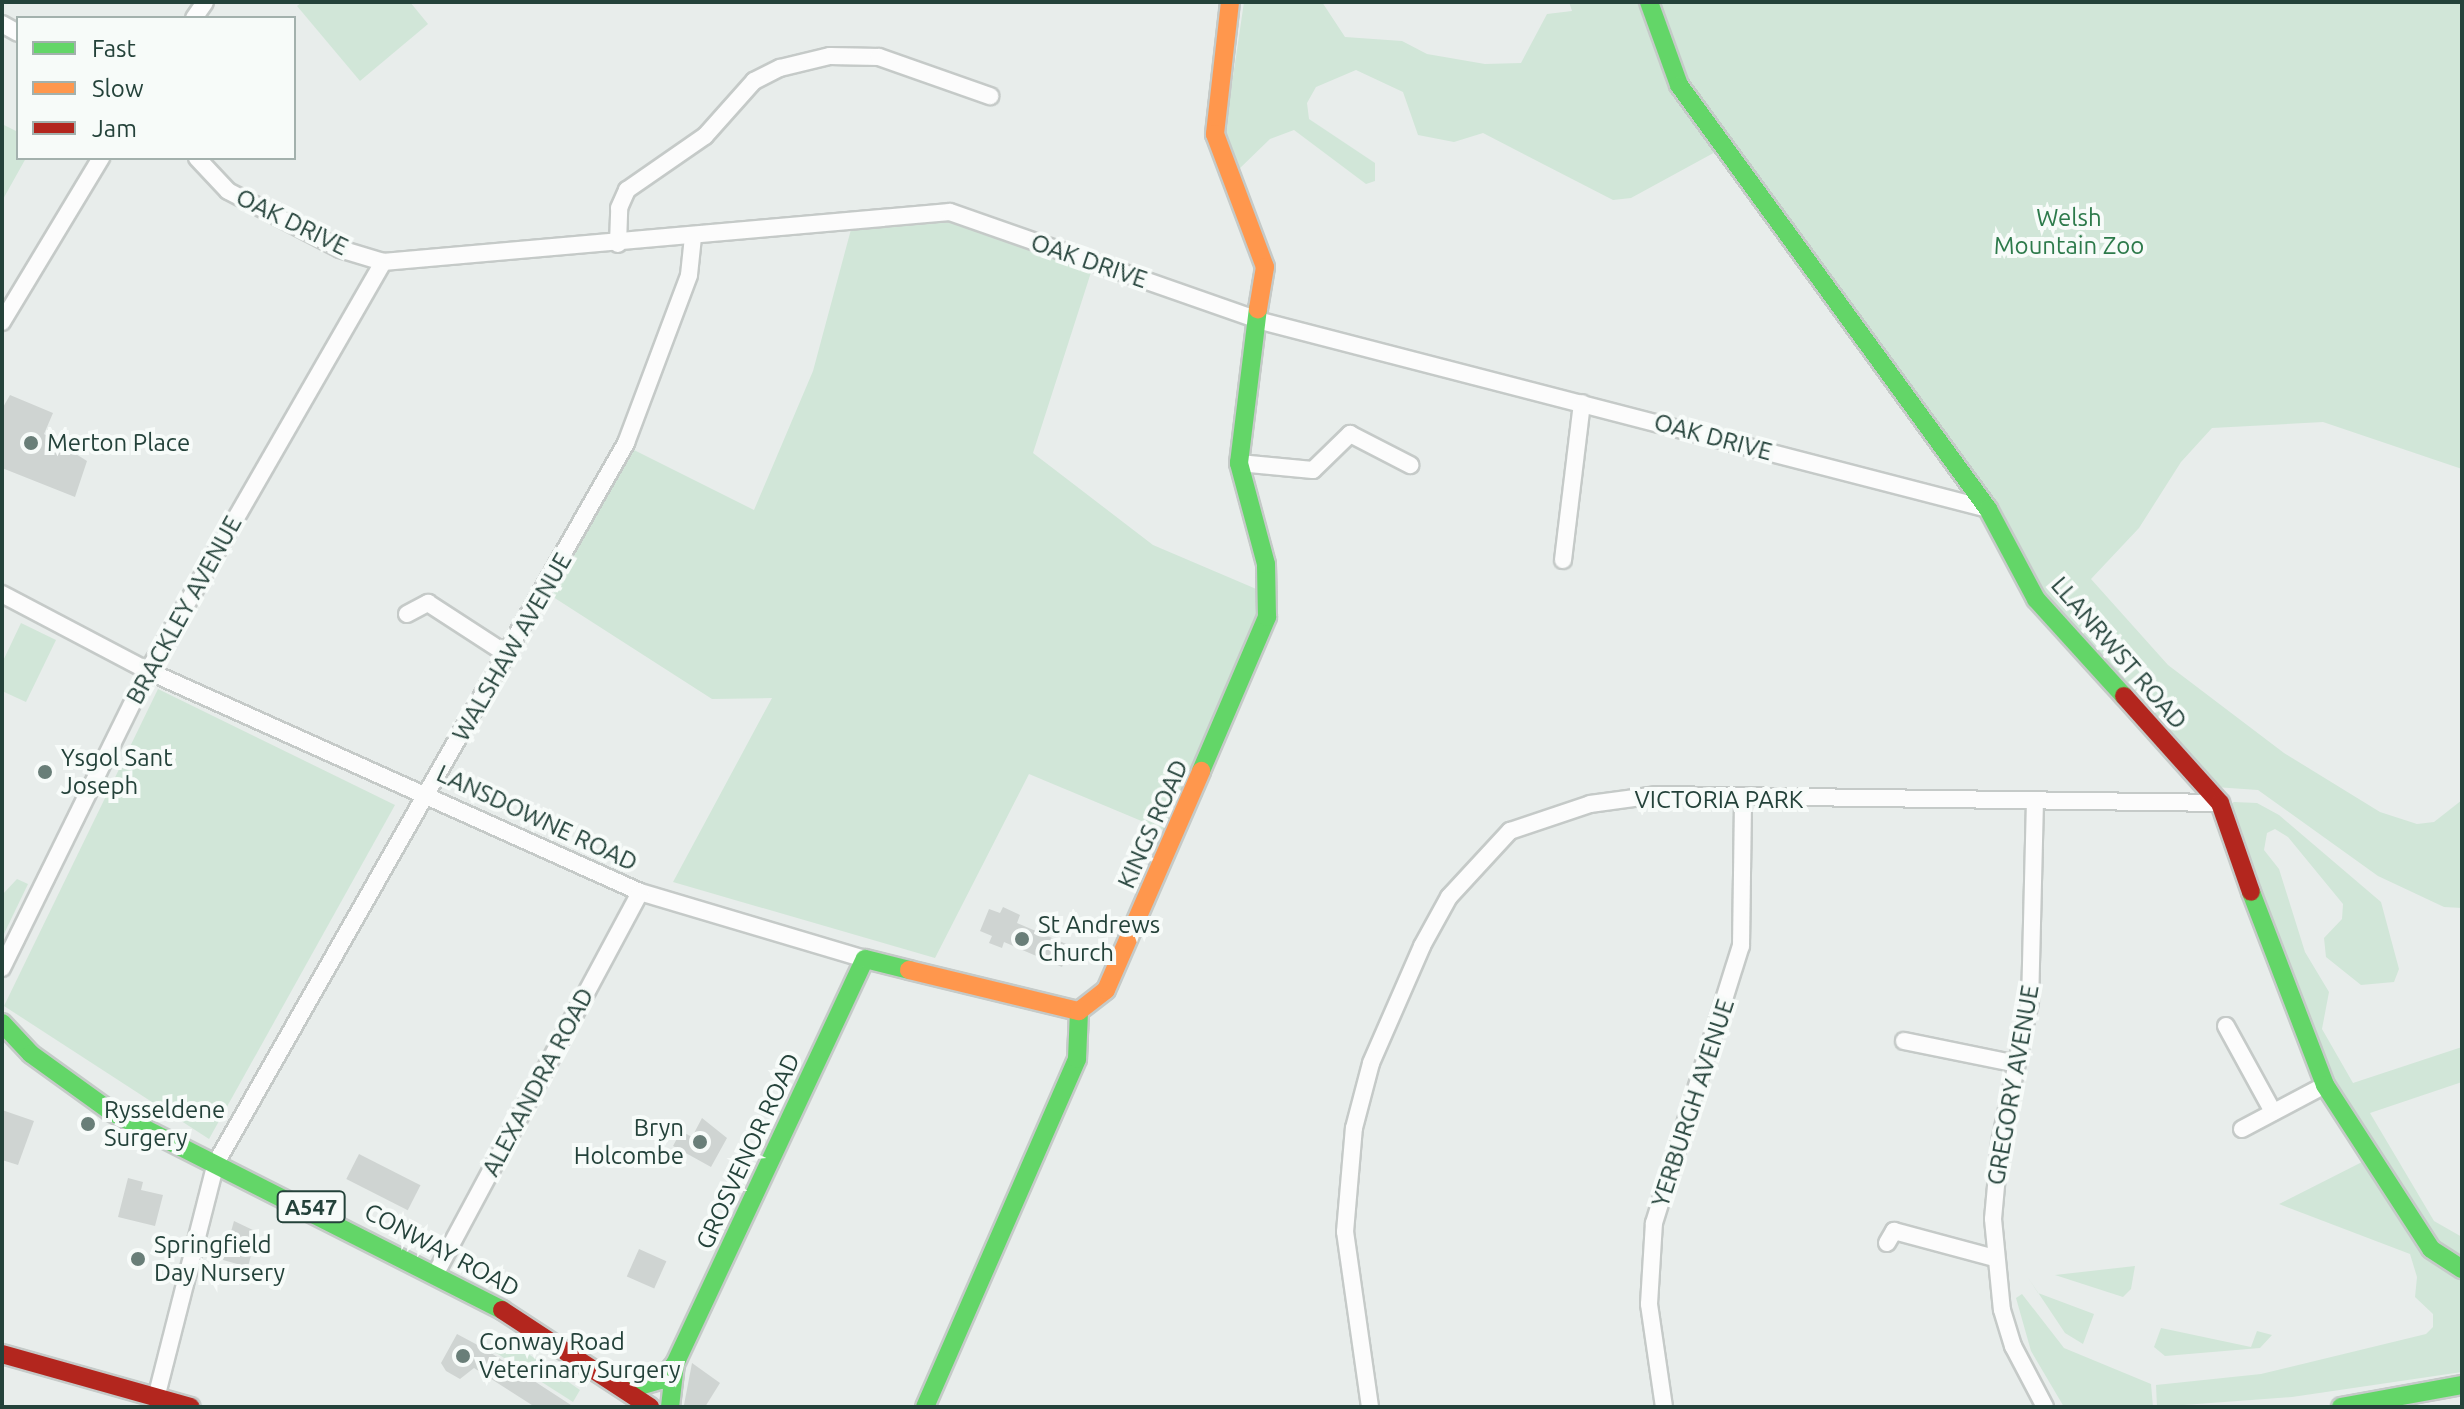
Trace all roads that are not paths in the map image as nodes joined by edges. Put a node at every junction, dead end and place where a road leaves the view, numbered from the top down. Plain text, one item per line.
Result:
1 (1230, 2) edge
2 (1649, 2) edge
3 (990, 96) dead end
4 (100, 160) edge
5 (199, 160) edge
6 (693, 238) junction
7 (618, 244) junction
8 (383, 262) junction
9 (1261, 321) junction
10 (2, 322) edge
11 (1582, 403) junction
12 (1239, 463) junction
13 (1410, 465) dead end
14 (1988, 509) junction
15 (1563, 560) dead end
16 (2, 594) edge
17 (407, 614) dead end
18 (508, 655) junction
19 (148, 671) junction
20 (427, 794) junction
21 (1743, 799) junction
22 (2035, 800) junction
23 (2220, 803) junction
24 (640, 892) junction
25 (865, 959) junction
26 (2, 968) edge
27 (1079, 1011) junction
28 (2, 1023) edge
29 (2226, 1026) dead end
30 (1904, 1041) dead end
31 (2017, 1064) junction
32 (2325, 1085) junction
33 (2273, 1112) junction
34 (2242, 1129) dead end
35 (216, 1163) junction
36 (1887, 1243) dead end
37 (1995, 1258) junction
38 (2462, 1269) edge
39 (436, 1273) junction
40 (2, 1354) edge
41 (675, 1364) junction
42 (2462, 1385) edge
43 (625, 1390) junction
44 (156, 1398) junction
45 (191, 1407) edge
46 (650, 1407) edge
47 (670, 1407) edge
48 (925, 1407) edge
49 (1370, 1407) edge
50 (1664, 1407) edge
51 (2045, 1407) edge
52 (2341, 1407) edge

1 - 9 main road, KINGS ROAD
2 - 14 main road, LLANRWST ROAD
3 - 7 street
4 - 10 street
5 - 8 street, OAK DRIVE
6 - 7 street, OAK DRIVE
6 - 9 street, OAK DRIVE
6 - 18 street, WALSHAW AVENUE
7 - 8 street, OAK DRIVE
8 - 19 street, BRACKLEY AVENUE
9 - 11 street, OAK DRIVE
9 - 12 main road, KINGS ROAD
11 - 14 street, OAK DRIVE
11 - 15 street
12 - 13 street
12 - 27 main road, KINGS ROAD
14 - 23 main road, LLANRWST ROAD
16 - 19 street, LANSDOWNE ROAD
17 - 18 street
18 - 20 street, WALSHAW AVENUE
19 - 20 street, LANSDOWNE ROAD
19 - 26 street, BRACKLEY AVENUE
20 - 24 street, LANSDOWNE ROAD
20 - 35 street, WALSHAW AVENUE
21 - 22 street, VICTORIA PARK
21 - 49 street, VICTORIA PARK
21 - 50 street, YERBURGH AVENUE
22 - 23 street, VICTORIA PARK
22 - 31 street, GREGORY AVENUE
23 - 32 main road, LLANRWST ROAD
24 - 25 street, LANSDOWNE ROAD
24 - 39 street, ALEXANDRA ROAD
25 - 27 main road, LANSDOWNE ROAD
25 - 41 main road, GROSVENOR ROAD
27 - 48 main road
28 - 35 main road, CONWAY ROAD / A547
29 - 33 street
30 - 31 street
31 - 37 street, GREGORY AVENUE
32 - 33 street
32 - 38 main road, LLANRWST ROAD
33 - 34 street
35 - 39 main road, CONWAY ROAD / A547
35 - 44 street, WALSHAW AVENUE
36 - 37 street
37 - 51 street, GREGORY AVENUE
39 - 43 main road, CONWAY ROAD / A547
40 - 44 main road
41 - 43 main road
41 - 47 main road, GROSVENOR ROAD
42 - 52 main road
43 - 46 main road, CONWAY ROAD / A547
44 - 45 main road

